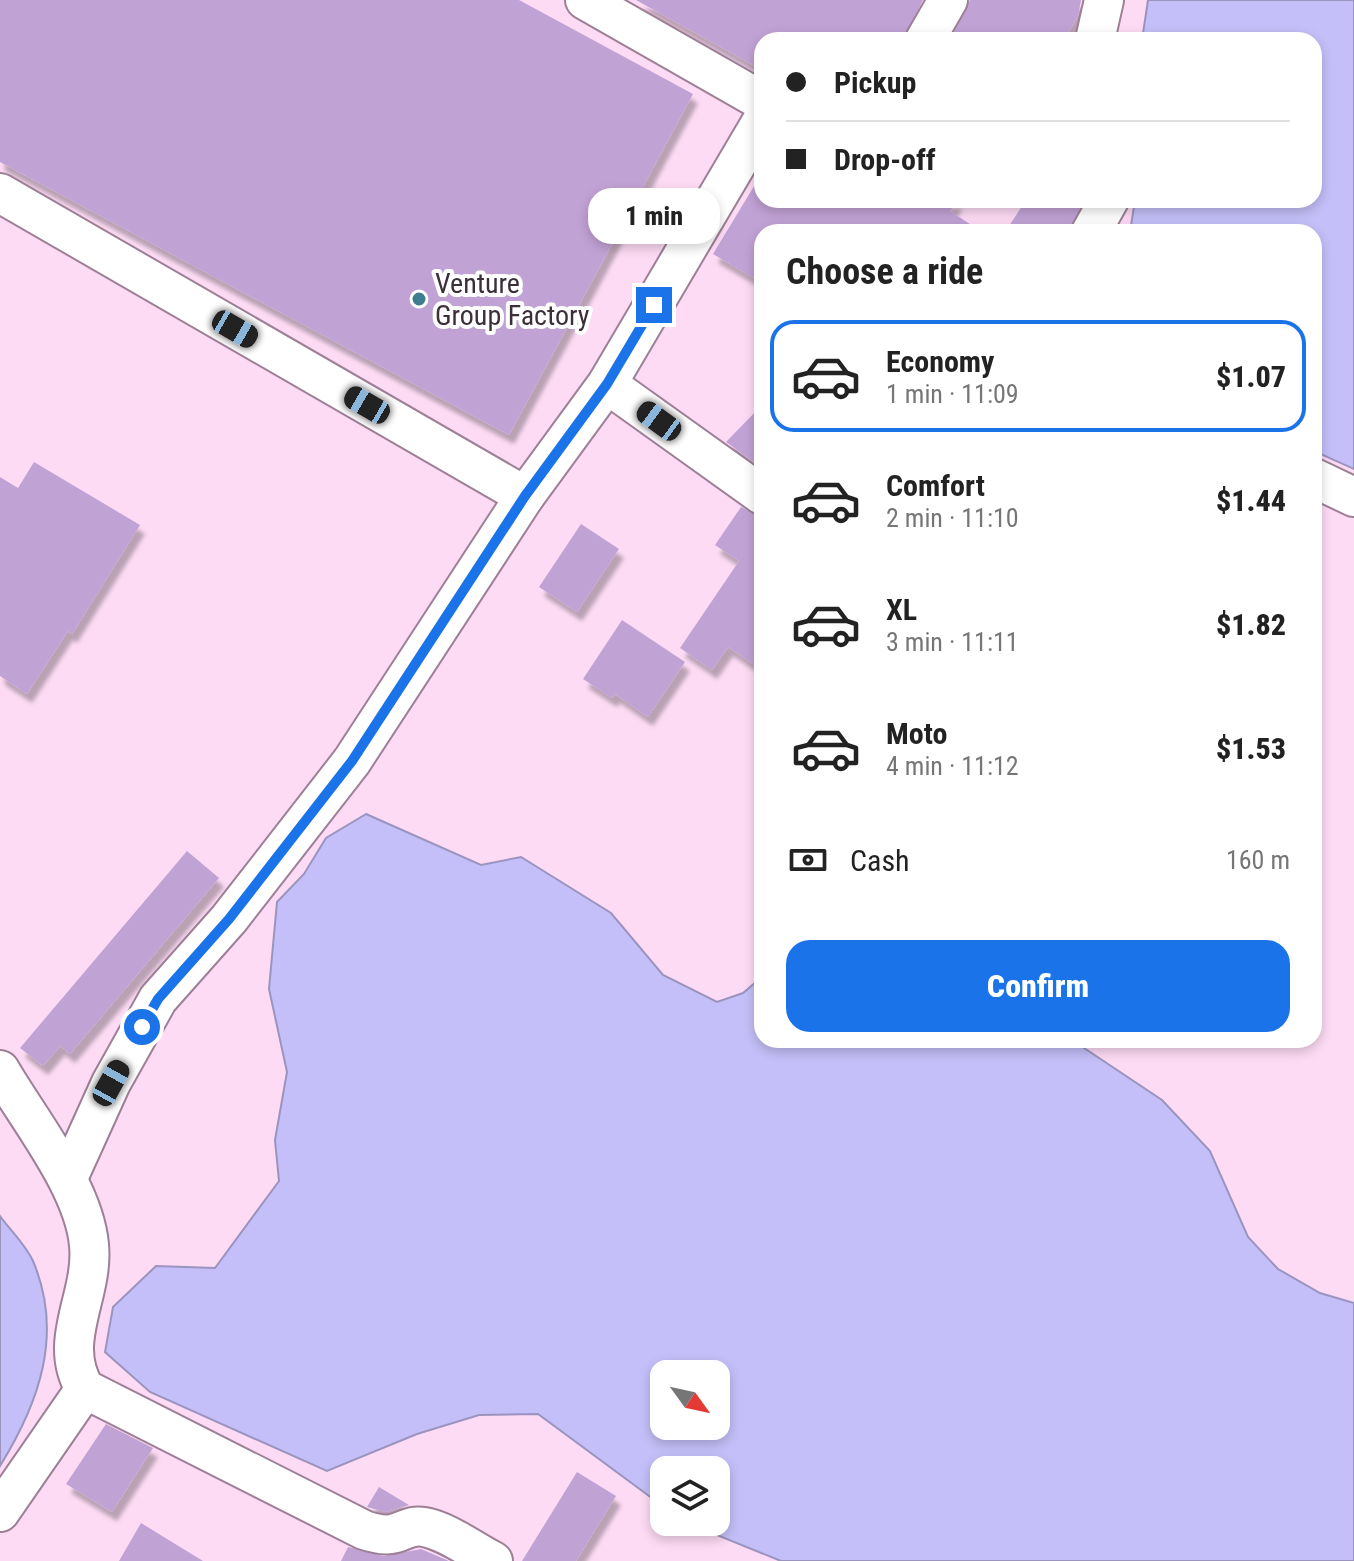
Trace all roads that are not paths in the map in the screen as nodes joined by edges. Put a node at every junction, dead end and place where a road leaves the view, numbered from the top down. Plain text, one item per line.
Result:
1 (585, 0) edge
2 (948, 0) edge
3 (1104, 0) edge
4 (930, 32) edge
5 (1097, 32) edge
6 (754, 96) edge
7 (754, 135) edge
8 (0, 193) edge
9 (607, 384) junction
10 (1322, 482) edge
11 (754, 489) edge
12 (525, 496) junction
13 (1354, 497) edge
14 (0, 1070) edge
15 (68, 1178) junction
16 (85, 1389) junction
17 (0, 1512) edge
18 (493, 1561) edge

1 - 6 street
2 - 4 street
3 - 5 street
7 - 9 street
8 - 12 street
9 - 11 street
9 - 12 street
10 - 13 street
12 - 15 street
14 - 15 street
15 - 16 street
16 - 17 street
16 - 18 street

